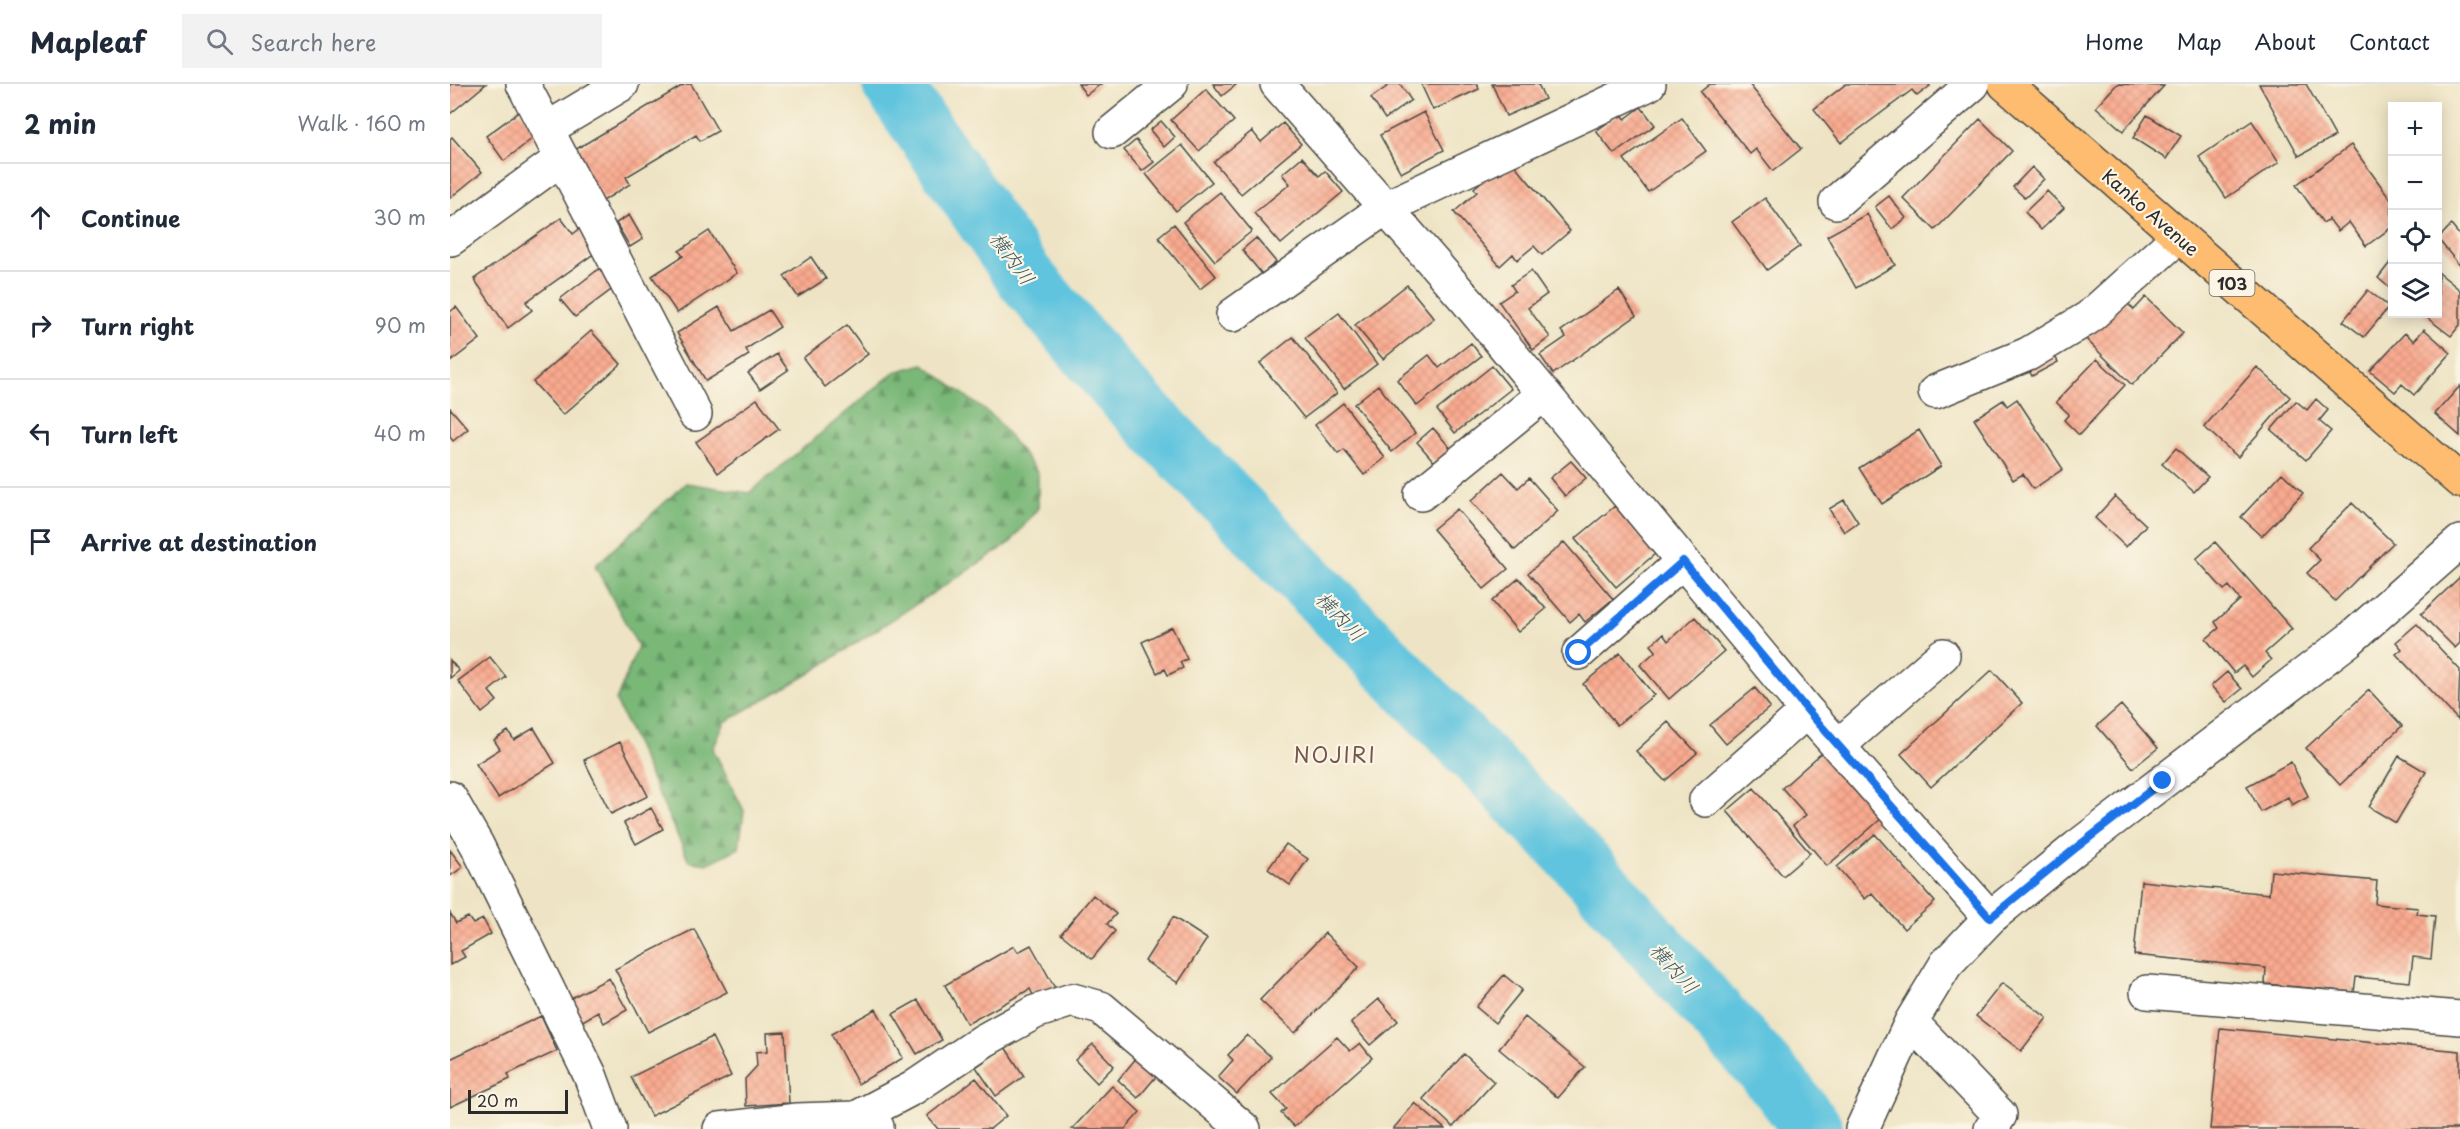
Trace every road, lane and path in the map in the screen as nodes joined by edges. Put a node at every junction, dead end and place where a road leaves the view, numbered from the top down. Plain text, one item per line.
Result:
1 (523, 84) edge
2 (622, 84) edge
3 (1171, 84) edge
4 (1277, 84) edge
5 (1650, 84) edge
6 (1973, 84) edge
7 (2005, 84) edge
8 (547, 129) junction
9 (1112, 132) dead end
10 (562, 158) junction
11 (1836, 202) dead end
12 (1385, 208) junction
13 (2179, 236) junction
14 (451, 239) edge
15 (1233, 315) dead end
16 (1935, 392) dead end
17 (1544, 394) junction
18 (695, 414) dead end
19 (2460, 482) edge
20 (1420, 494) dead end
21 (2460, 542) edge
22 (1683, 561) junction
23 (1579, 653) dead end
24 (1943, 655) dead end
25 (1808, 711) junction
26 (1838, 746) junction
27 (450, 798) edge
28 (1706, 800) dead end
29 (1990, 918) junction
30 (2147, 992) dead end
31 (2460, 1018) edge
32 (1911, 1022) junction
33 (869, 1123) edge
34 (610, 1129) edge
35 (720, 1129) edge
36 (1244, 1129) edge
37 (1862, 1129) edge
38 (1991, 1129) edge

1 - 8 street
2 - 8 street
3 - 9 street
4 - 12 street
5 - 12 street
6 - 11 street
7 - 13 highway, Kanko Avenue / 103
8 - 10 street
10 - 14 street
10 - 18 street
12 - 15 street
12 - 17 street
13 - 16 street
13 - 19 highway, Kanko Avenue / 103
17 - 20 street
17 - 22 street
21 - 29 street
22 - 23 street
22 - 25 street
24 - 26 street
25 - 26 street
25 - 28 street
26 - 29 street
27 - 34 street
29 - 32 street
30 - 31 street
32 - 37 street
32 - 38 street
33 - 35 street
33 - 36 street

